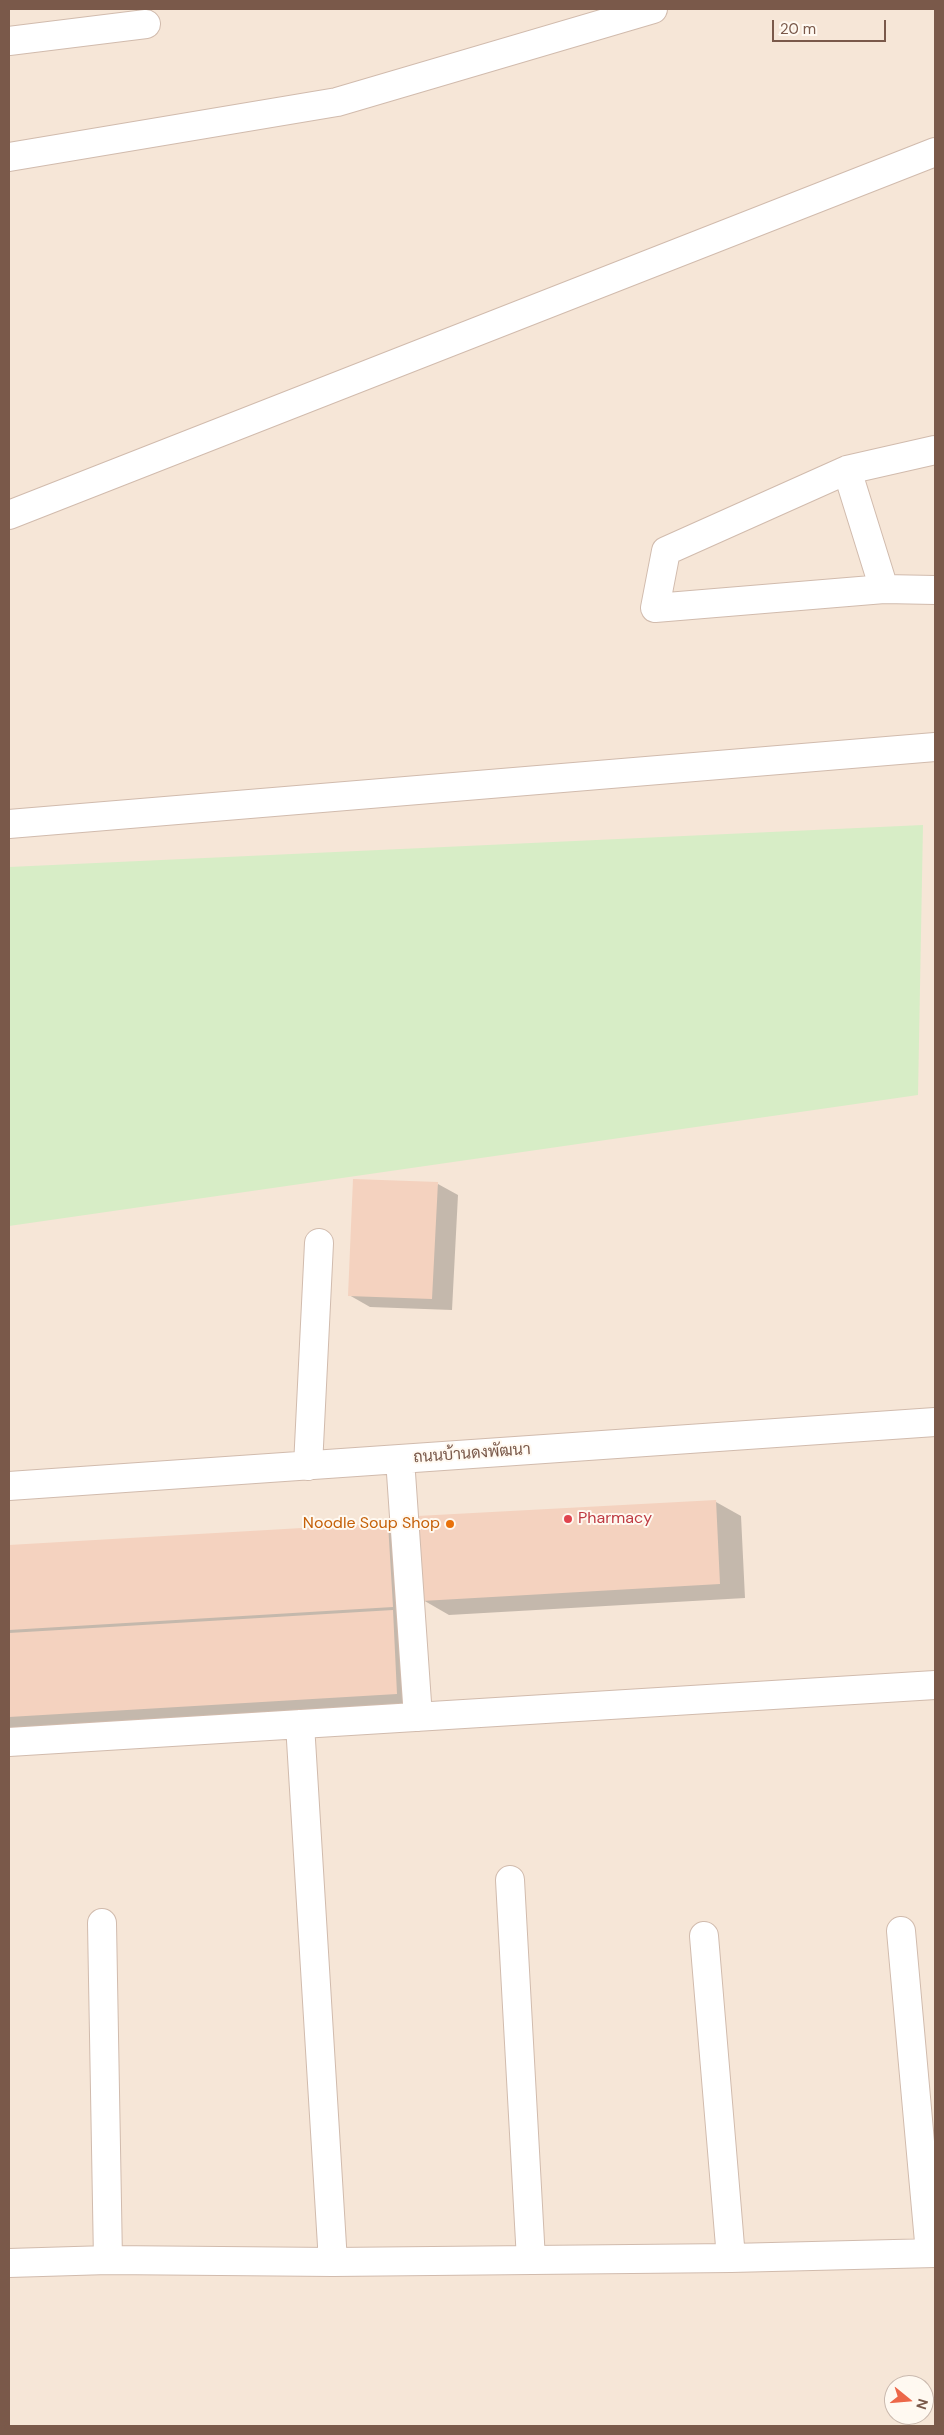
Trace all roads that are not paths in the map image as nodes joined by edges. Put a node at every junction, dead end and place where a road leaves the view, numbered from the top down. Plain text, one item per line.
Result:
1 (652, 9) edge
2 (146, 24) dead end
3 (9, 41) edge
4 (935, 152) edge
5 (9, 157) edge
6 (935, 450) edge
7 (847, 470) junction
8 (9, 515) edge
9 (884, 589) junction
10 (935, 590) edge
11 (935, 747) edge
12 (9, 824) edge
13 (319, 1243) dead end
14 (935, 1422) edge
15 (400, 1459) junction
16 (308, 1466) junction
17 (9, 1486) edge
18 (935, 1685) edge
19 (418, 1717) junction
20 (300, 1724) junction
21 (9, 1742) edge
22 (510, 1880) dead end
23 (102, 1923) dead end
24 (901, 1931) dead end
25 (704, 1936) dead end
26 (933, 2253) edge
27 (732, 2258) junction
28 (108, 2260) junction
29 (531, 2260) junction
30 (334, 2262) junction
31 (9, 2263) edge

1 - 5 street
2 - 3 street
4 - 8 street
6 - 7 street
7 - 9 street
7 - 9 street
9 - 10 street
11 - 12 street
13 - 16 street
14 - 15 street, ถนนบ้านดงพัฒนา
15 - 16 street, ถนนบ้านดงพัฒนา
15 - 19 street
16 - 17 street, ถนนบ้านดงพัฒนา
18 - 19 street
19 - 20 street
20 - 21 street
20 - 30 street
22 - 29 street
23 - 28 street
24 - 26 street
25 - 27 street
26 - 27 street
27 - 29 street
28 - 30 street
28 - 31 street
29 - 30 street

